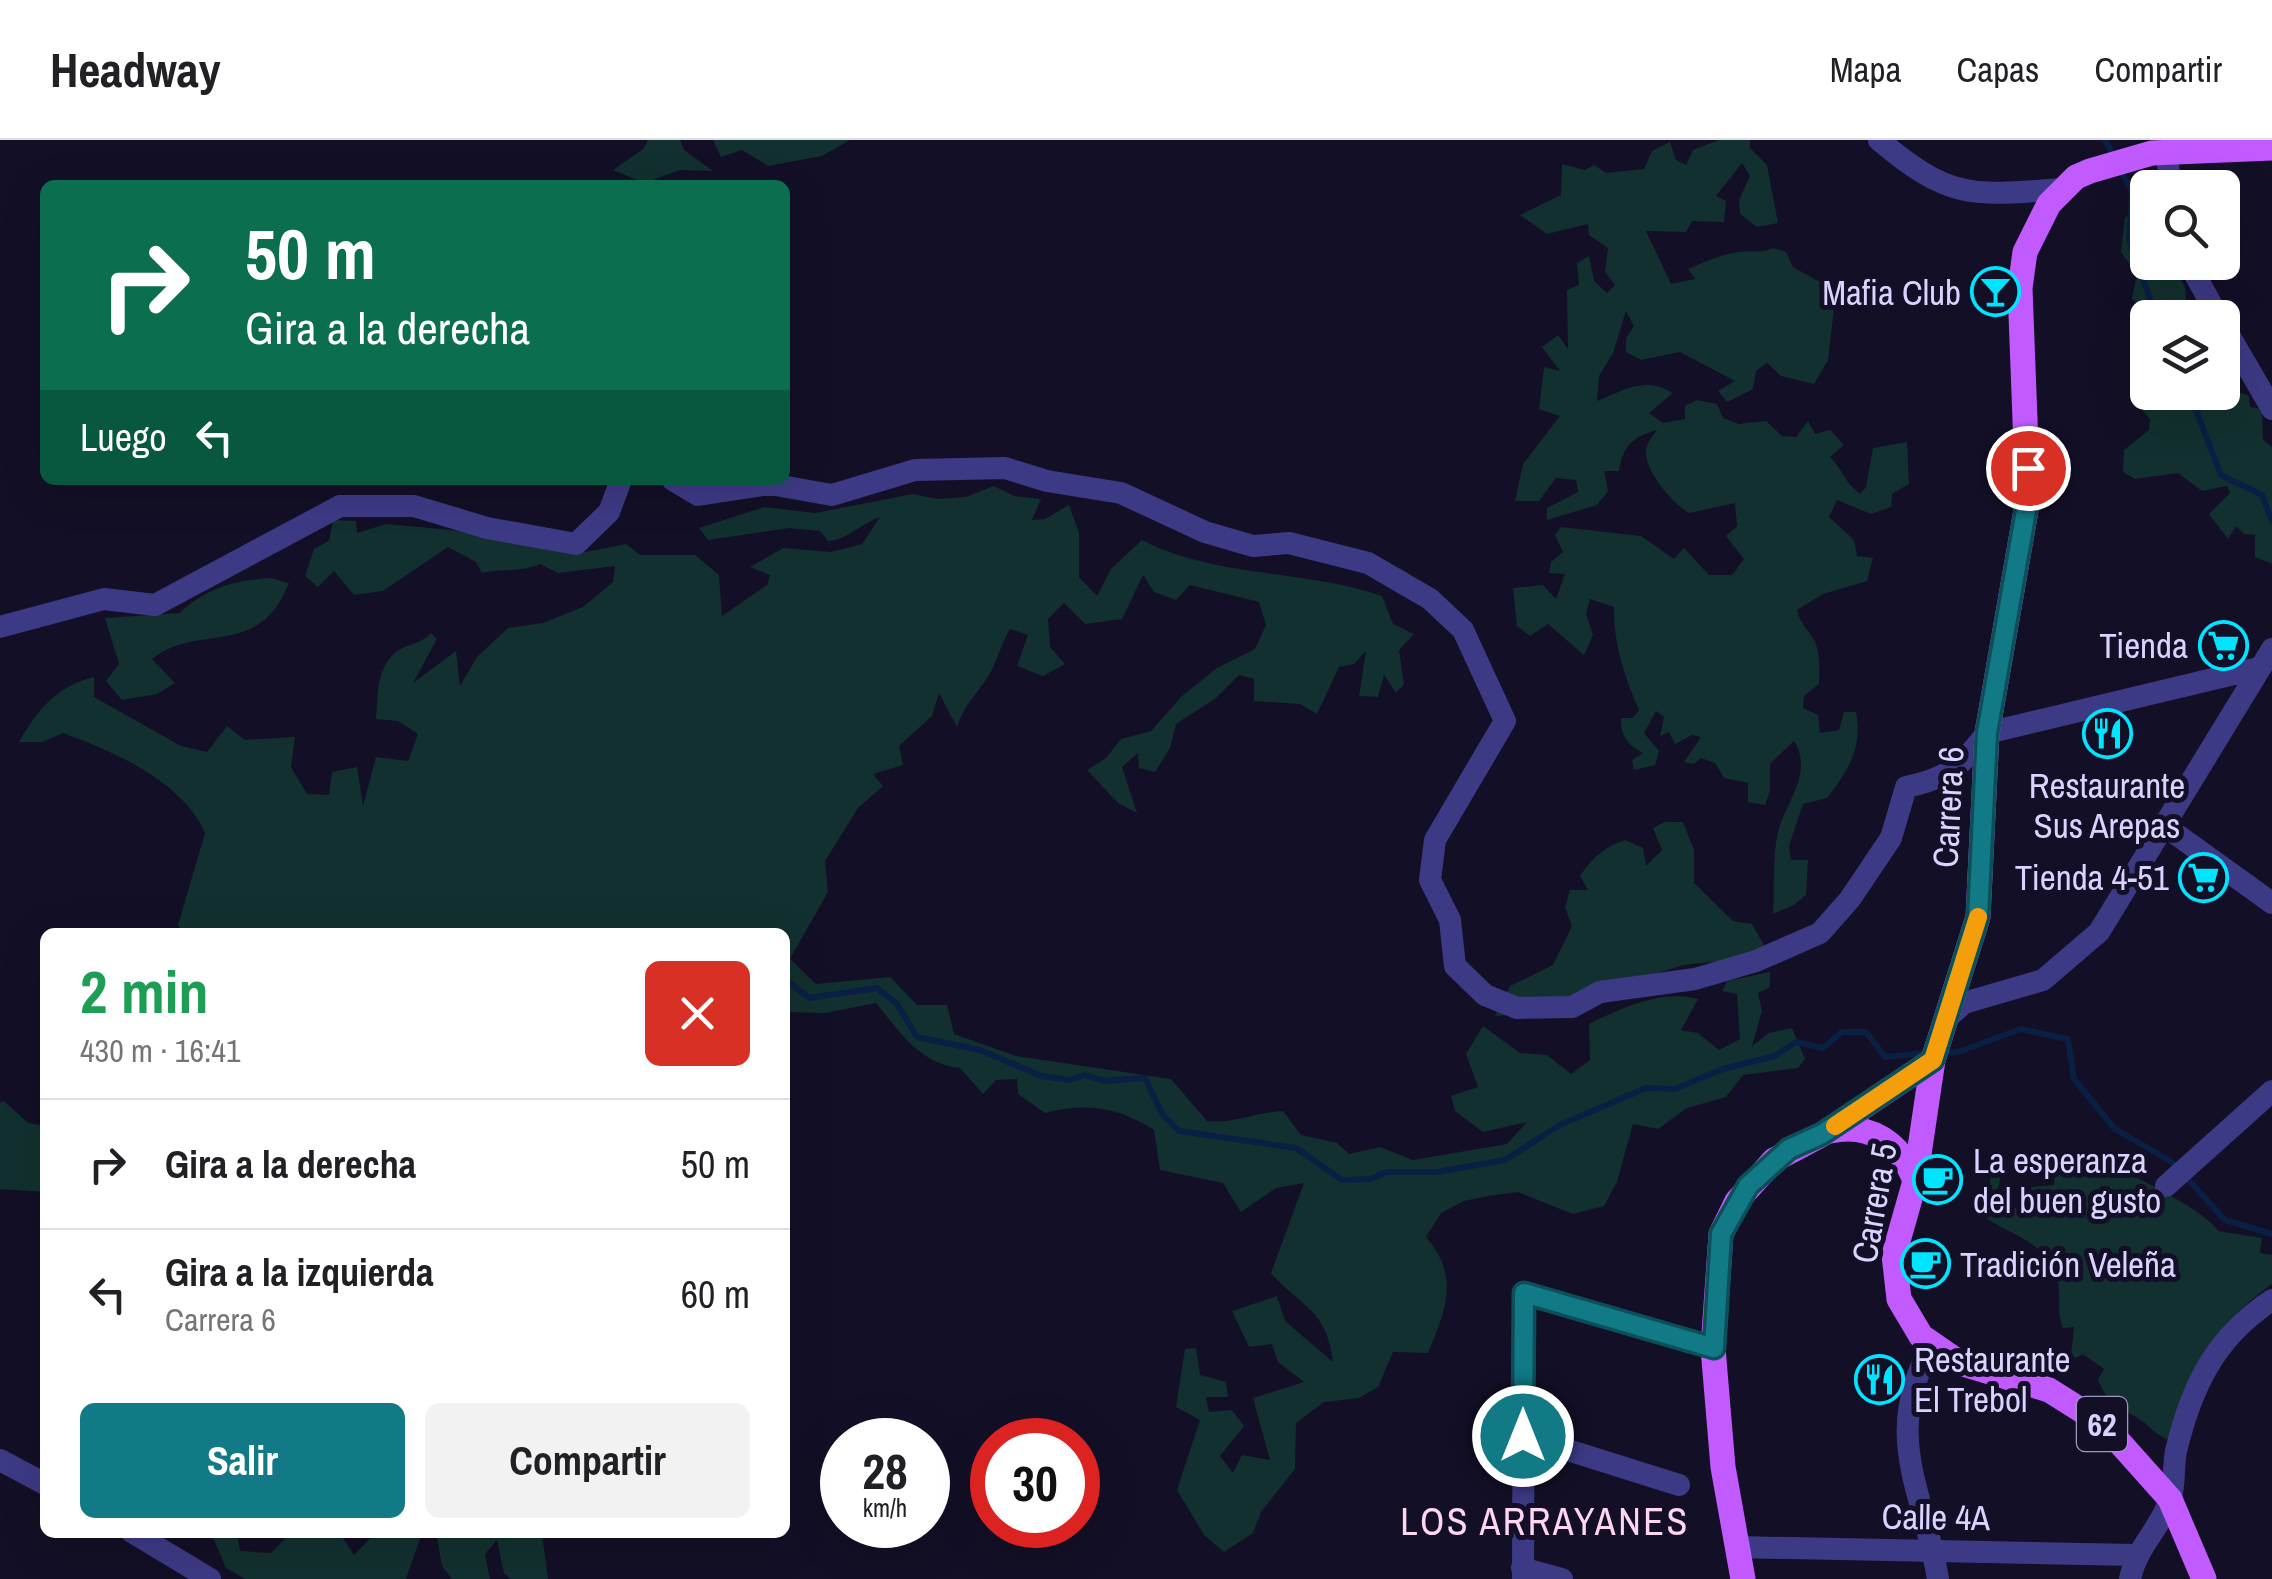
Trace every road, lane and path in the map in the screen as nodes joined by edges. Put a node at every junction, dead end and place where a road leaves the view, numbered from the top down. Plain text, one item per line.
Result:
1 (1879, 140) edge
2 (1903, 148) edge
3 (2272, 148) edge
4 (2156, 152) junction
5 (2163, 170) edge
6 (2062, 190) junction
7 (2240, 353) edge
8 (2272, 409) edge
9 (619, 485) edge
10 (681, 485) edge
11 (763, 485) edge
12 (776, 485) edge
13 (0, 627) edge
14 (2265, 659) edge
15 (1987, 733) junction
16 (2162, 824) junction
17 (2272, 903) edge
18 (1946, 1019) junction
19 (1933, 1060) junction
20 (2272, 1091) edge
21 (1822, 1134) junction
22 (1915, 1181) junction
23 (2166, 1186) dead end
24 (2272, 1300) edge
25 (1932, 1346) junction
26 (1714, 1348) junction
27 (1523, 1436) junction
28 (0, 1460) edge
29 (40, 1481) edge
30 (1679, 1486) dead end
31 (2170, 1499) junction
32 (142, 1538) edge
33 (1736, 1546) junction
34 (1934, 1552) junction
35 (2135, 1555) junction
36 (1522, 1574) edge
37 (210, 1579) edge
38 (1562, 1579) edge
39 (1743, 1579) edge
40 (1938, 1579) edge
41 (2130, 1579) edge
42 (2204, 1579) edge

1 - 2 street
2 - 6 street
3 - 4 main road, Carrera 6
4 - 5 street
4 - 6 main road, Carrera 6
6 - 15 main road, Carrera 6
7 - 8 street
9 - 13 street
10 - 11 street
12 - 15 street
14 - 15 street
14 - 16 street
15 - 18 main road, Carrera 6
16 - 17 street
16 - 18 street
18 - 19 main road, Carrera 6
19 - 21 main road
19 - 22 main road, Carrera 5
20 - 23 street
21 - 22 main road
21 - 26 main road
22 - 25 main road, Carrera 5 / 62
24 - 31 street
25 - 31 main road, 62
25 - 34 street
26 - 27 street
26 - 33 main road
27 - 30 street
27 - 36 street
28 - 29 street
31 - 35 street
31 - 42 main road, 62
32 - 37 street
33 - 34 street, Calle 4A
33 - 39 main road
34 - 35 street, Calle 4A
34 - 40 street
35 - 41 street
36 - 38 street

